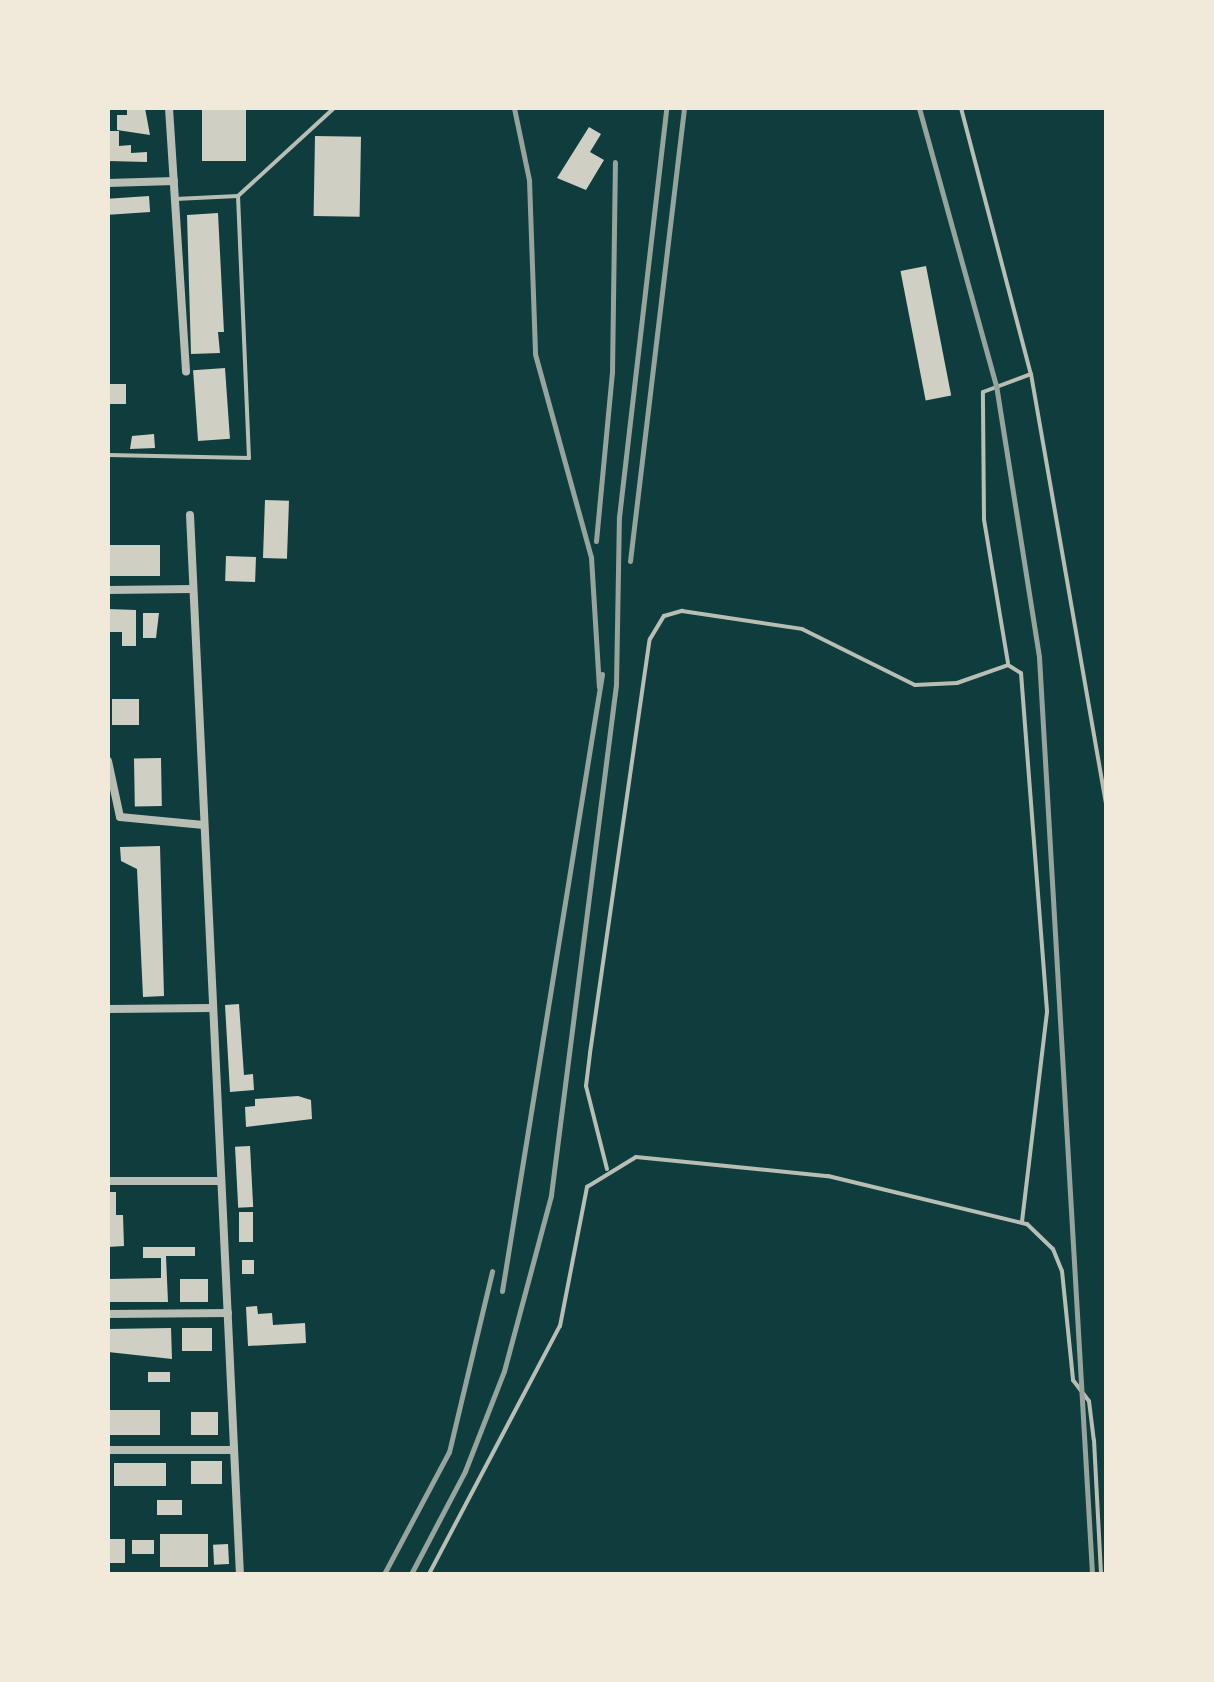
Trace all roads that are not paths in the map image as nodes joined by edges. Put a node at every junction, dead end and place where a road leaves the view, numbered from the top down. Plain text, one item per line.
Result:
1 (169, 108) edge
2 (334, 108) edge
3 (961, 108) edge
4 (174, 181) junction
5 (108, 183) edge
6 (238, 196) junction
7 (175, 199) junction
8 (186, 371) dead end
9 (1031, 374) junction
10 (108, 455) edge
11 (190, 515) dead end
12 (193, 589) junction
13 (108, 590) edge
14 (1008, 665) junction
15 (108, 760) edge
16 (1106, 804) edge
17 (204, 826) junction
18 (108, 1008) edge
19 (213, 1008) junction
20 (607, 1169) junction
21 (108, 1181) edge
22 (221, 1181) junction
23 (1022, 1222) junction
24 (228, 1313) junction
25 (108, 1314) edge
26 (108, 1450) edge
27 (234, 1450) junction
28 (240, 1574) edge
29 (429, 1574) edge
30 (1101, 1574) edge

1 - 4 street
2 - 6 lane
3 - 9 lane
4 - 5 street
4 - 7 street
6 - 7 lane
6 - 10 lane
7 - 8 street
9 - 14 lane
9 - 16 lane
11 - 12 street
12 - 13 street
12 - 17 street
14 - 20 lane
14 - 23 lane
15 - 17 street
17 - 19 street
18 - 19 street
19 - 22 street
20 - 23 lane
20 - 29 lane
21 - 22 street
22 - 24 street
23 - 30 lane
24 - 25 street
24 - 27 street
26 - 27 street
27 - 28 street

